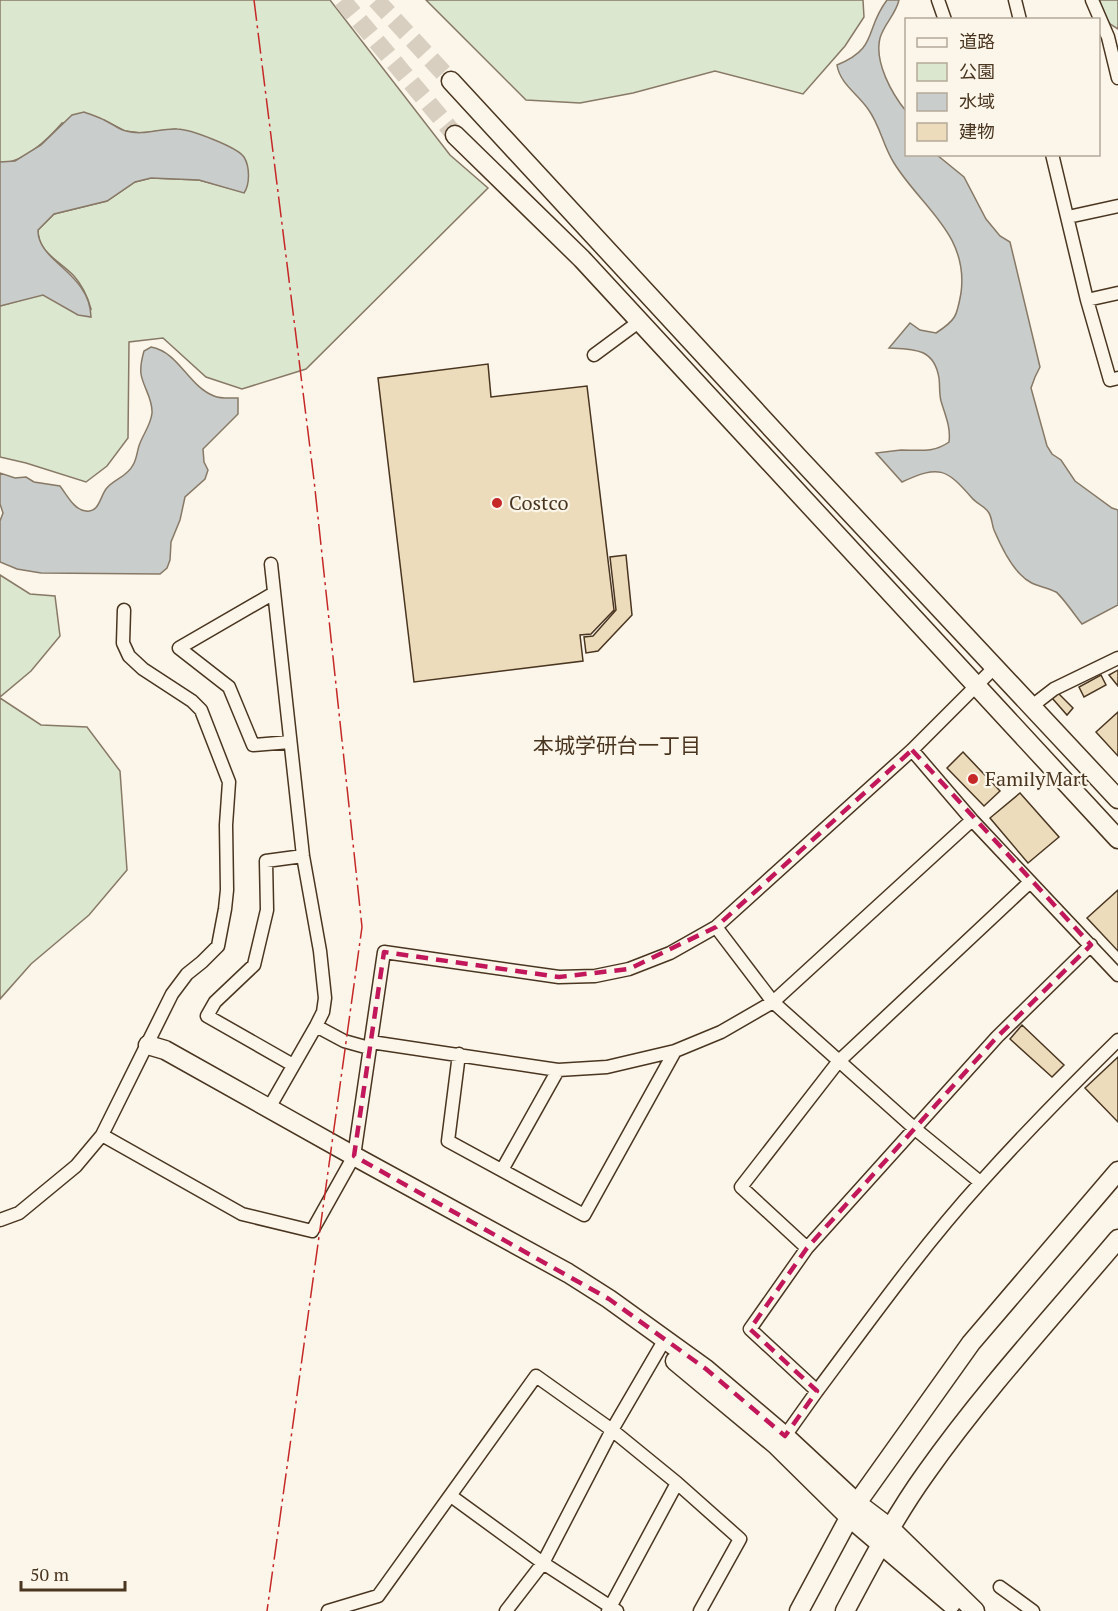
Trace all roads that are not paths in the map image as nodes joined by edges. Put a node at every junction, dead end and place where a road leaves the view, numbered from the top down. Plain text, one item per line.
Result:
1 (938, 0) edge
2 (1015, 0) edge
3 (1092, 0) edge
4 (944, 18) edge
5 (1020, 18) edge
6 (1113, 36) edge
7 (1118, 78) edge
8 (451, 81) tunnel mouth
9 (455, 135) tunnel mouth
10 (1053, 156) edge
11 (1118, 206) edge
12 (1068, 217) junction
13 (1118, 292) edge
14 (1087, 300) junction
15 (657, 304) junction
16 (640, 321) junction
17 (594, 355) dead end
18 (1118, 378) edge
19 (799, 458) junction
20 (782, 475) junction
21 (272, 564) dead end
22 (274, 593) junction
23 (124, 610) dead end
24 (1118, 658) edge
25 (995, 667) junction
26 (975, 685) junction
27 (1032, 706) junction
28 (290, 741) junction
29 (912, 750) junction
30 (1118, 799) edge
31 (972, 820) junction
32 (1118, 839) edge
33 (303, 856) junction
34 (1030, 882) junction
35 (716, 927) junction
36 (1091, 945) junction
37 (1118, 975) edge
38 (773, 1002) junction
39 (316, 1026) junction
40 (1118, 1040) edge
41 (148, 1045) junction
42 (370, 1045) junction
43 (675, 1051) junction
44 (459, 1054) junction
45 (838, 1062) junction
46 (293, 1065) junction
47 (558, 1070) junction
48 (269, 1108) junction
49 (914, 1128) junction
50 (102, 1135) junction
51 (352, 1161) junction
52 (502, 1170) junction
53 (1118, 1171) edge
54 (980, 1182) junction
55 (0, 1220) edge
56 (1118, 1239) edge
57 (807, 1248) junction
58 (662, 1343) junction
59 (817, 1390) junction
60 (612, 1430) junction
61 (785, 1436) junction
62 (677, 1483) junction
63 (451, 1496) junction
64 (854, 1511) junction
65 (886, 1536) junction
66 (543, 1563) junction
67 (1000, 1587) dead end
68 (956, 1607) edge
69 (612, 1609) edge
70 (328, 1611) edge
71 (506, 1611) edge
72 (700, 1611) edge
73 (799, 1611) edge
74 (845, 1611) edge
75 (975, 1611) edge
76 (1033, 1611) edge

1 - 4 street
2 - 5 street
3 - 6 street
6 - 7 street
8 - 15 street
9 - 16 street
10 - 12 street
11 - 12 street
12 - 14 street
13 - 14 street
14 - 18 street
15 - 16 street
15 - 19 street
16 - 17 street
16 - 20 street
19 - 20 street
19 - 25 street
20 - 26 street
21 - 22 street
22 - 28 street
22 - 28 street
23 - 41 street
24 - 27 street
25 - 26 street
25 - 27 street
26 - 29 street
26 - 32 street
27 - 30 street
28 - 33 street
29 - 31 street
29 - 35 street
31 - 34 street
31 - 38 street
33 - 39 street
33 - 46 street
34 - 36 street
34 - 45 street
35 - 38 street
35 - 42 street
36 - 37 street
36 - 49 street
38 - 43 street
38 - 45 street
39 - 42 street
39 - 46 street
40 - 54 street
41 - 48 street
41 - 50 street
41 - 51 street
42 - 44 street
42 - 51 street
43 - 47 street
43 - 52 street
44 - 47 street
44 - 52 street
45 - 49 street
45 - 57 street
46 - 48 street
47 - 52 street
48 - 51 street
49 - 54 street
49 - 57 street
50 - 51 street
50 - 55 street
51 - 58 street
53 - 64 street
54 - 59 street
56 - 65 street
57 - 59 street
58 - 60 street
58 - 61 street
58 - 64 street
59 - 61 street
60 - 62 street
60 - 63 street
60 - 66 street
61 - 64 street
62 - 69 street
62 - 72 street
63 - 66 street
63 - 70 street
64 - 65 street
64 - 73 street
65 - 68 street
65 - 74 street
66 - 69 street
66 - 71 street
67 - 76 street
68 - 75 street

